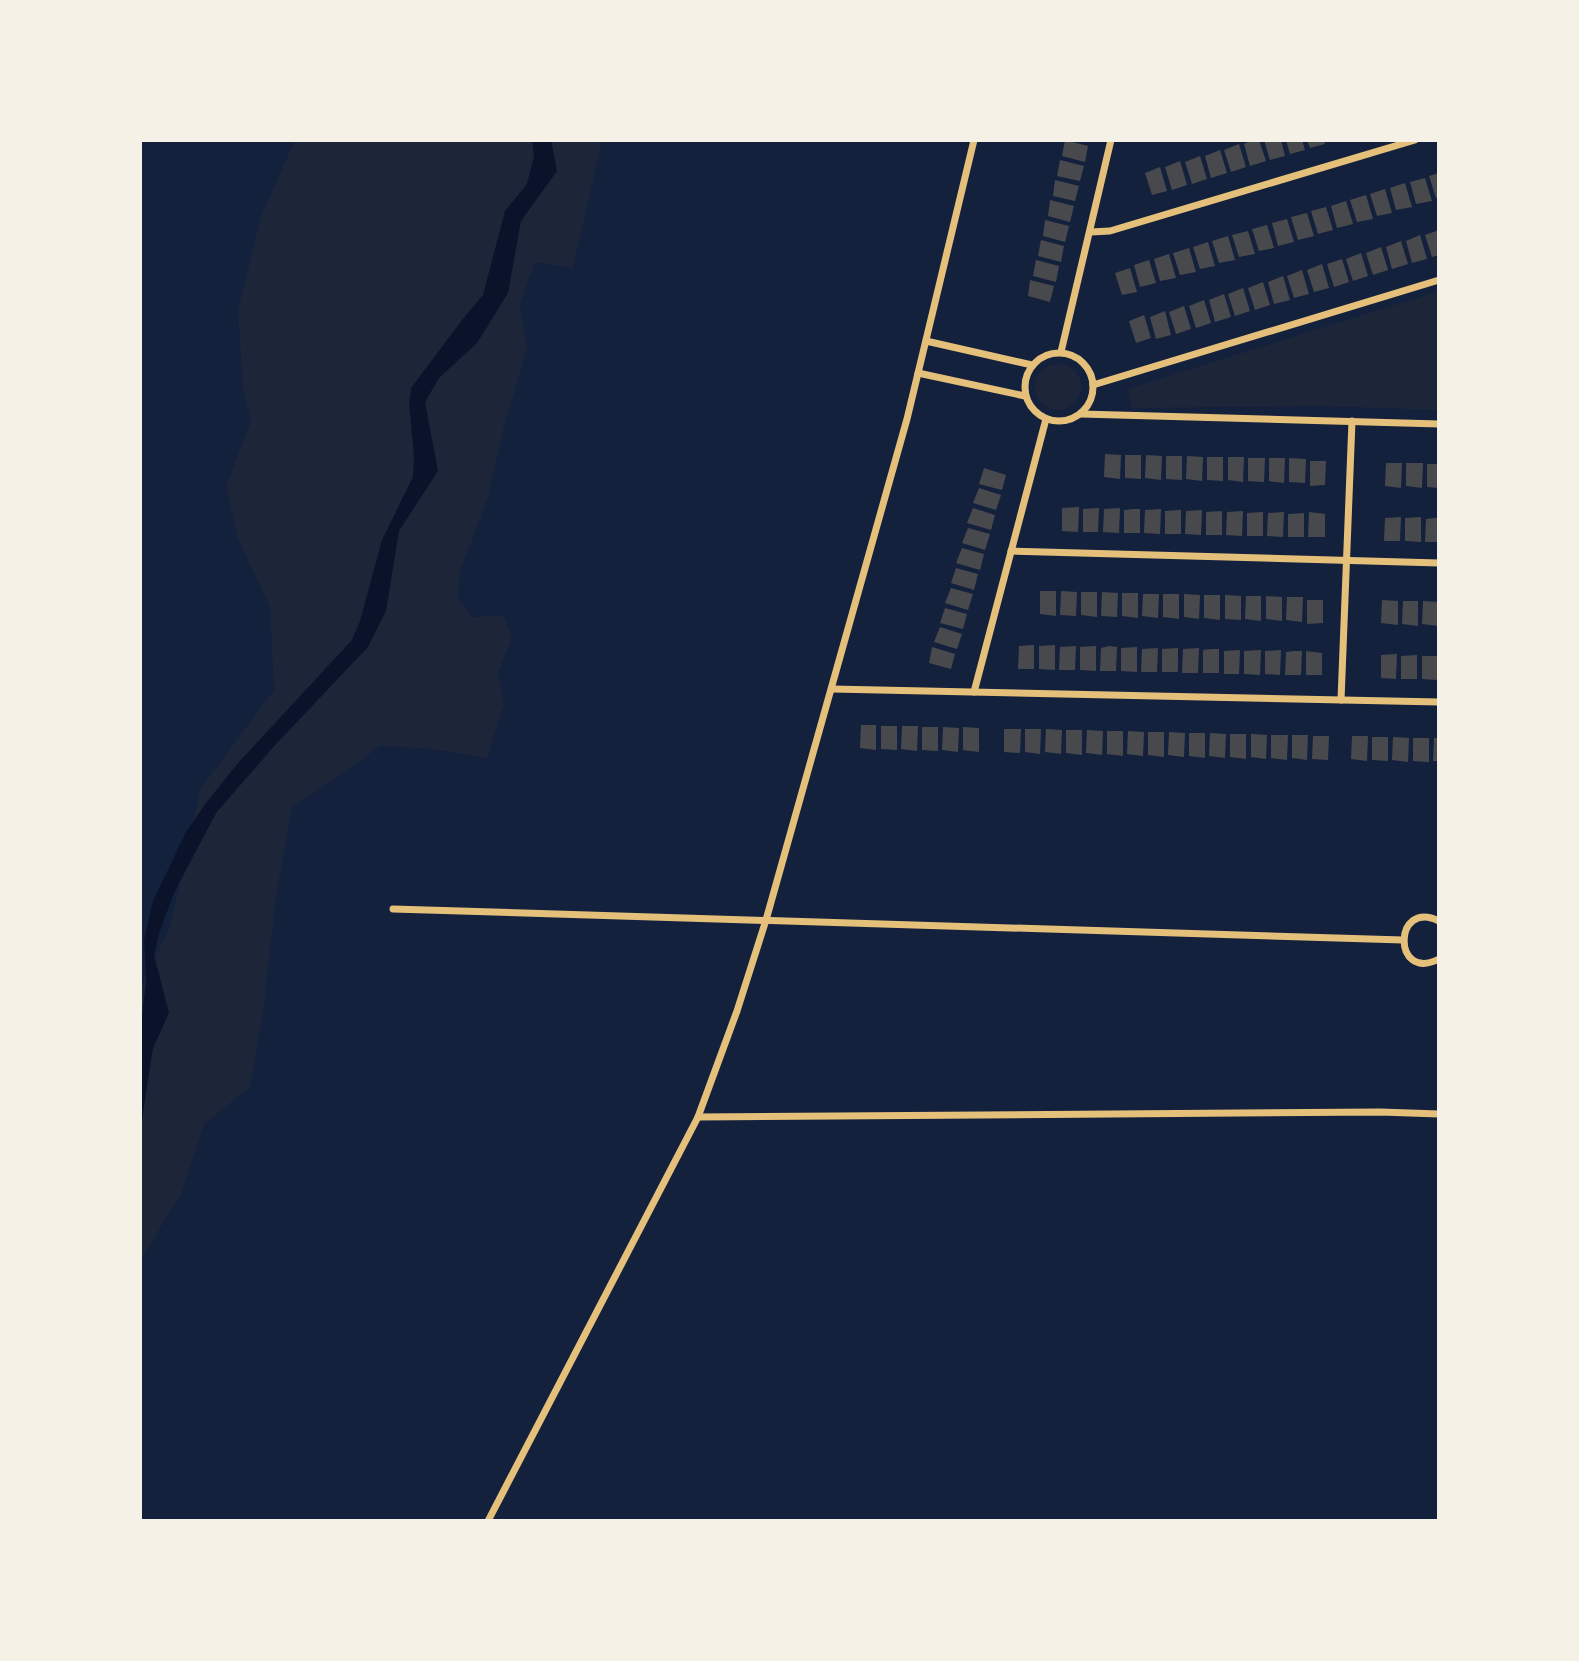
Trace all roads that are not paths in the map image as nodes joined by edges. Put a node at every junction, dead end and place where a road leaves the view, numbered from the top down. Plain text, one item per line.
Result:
1 (974, 140) edge
2 (1111, 140) edge
3 (1415, 140) edge
4 (1091, 232) junction
5 (1439, 280) edge
6 (926, 341) junction
7 (1061, 352) junction
8 (1032, 365) junction
9 (918, 373) junction
10 (1093, 385) junction
11 (1025, 396) junction
12 (1081, 414) junction
13 (1046, 419) junction
14 (1352, 421) junction
15 (1439, 424) edge
16 (1011, 551) junction
17 (1347, 560) junction
18 (1439, 563) edge
19 (832, 689) junction
20 (974, 692) junction
21 (1341, 700) junction
22 (1439, 702) edge
23 (393, 909) dead end
24 (766, 920) junction
25 (1439, 921) edge
26 (1403, 940) junction
27 (1439, 959) edge
28 (1439, 1114) edge
29 (698, 1117) junction
30 (488, 1521) edge

1 - 6 street
2 - 4 street
3 - 4 street
4 - 7 street
5 - 10 street
6 - 8 street
6 - 9 street
7 - 8 street
7 - 10 street
8 - 11 street
9 - 11 street
9 - 19 street
10 - 12 street
11 - 13 street
12 - 13 street
12 - 14 street
13 - 16 street
14 - 15 street
14 - 17 street
16 - 17 street
16 - 20 street
17 - 18 street
17 - 21 street
19 - 20 street
19 - 24 street
20 - 21 street
21 - 22 street
23 - 24 street
24 - 26 street
24 - 29 street
25 - 26 street
26 - 27 street
28 - 29 street
29 - 30 street

